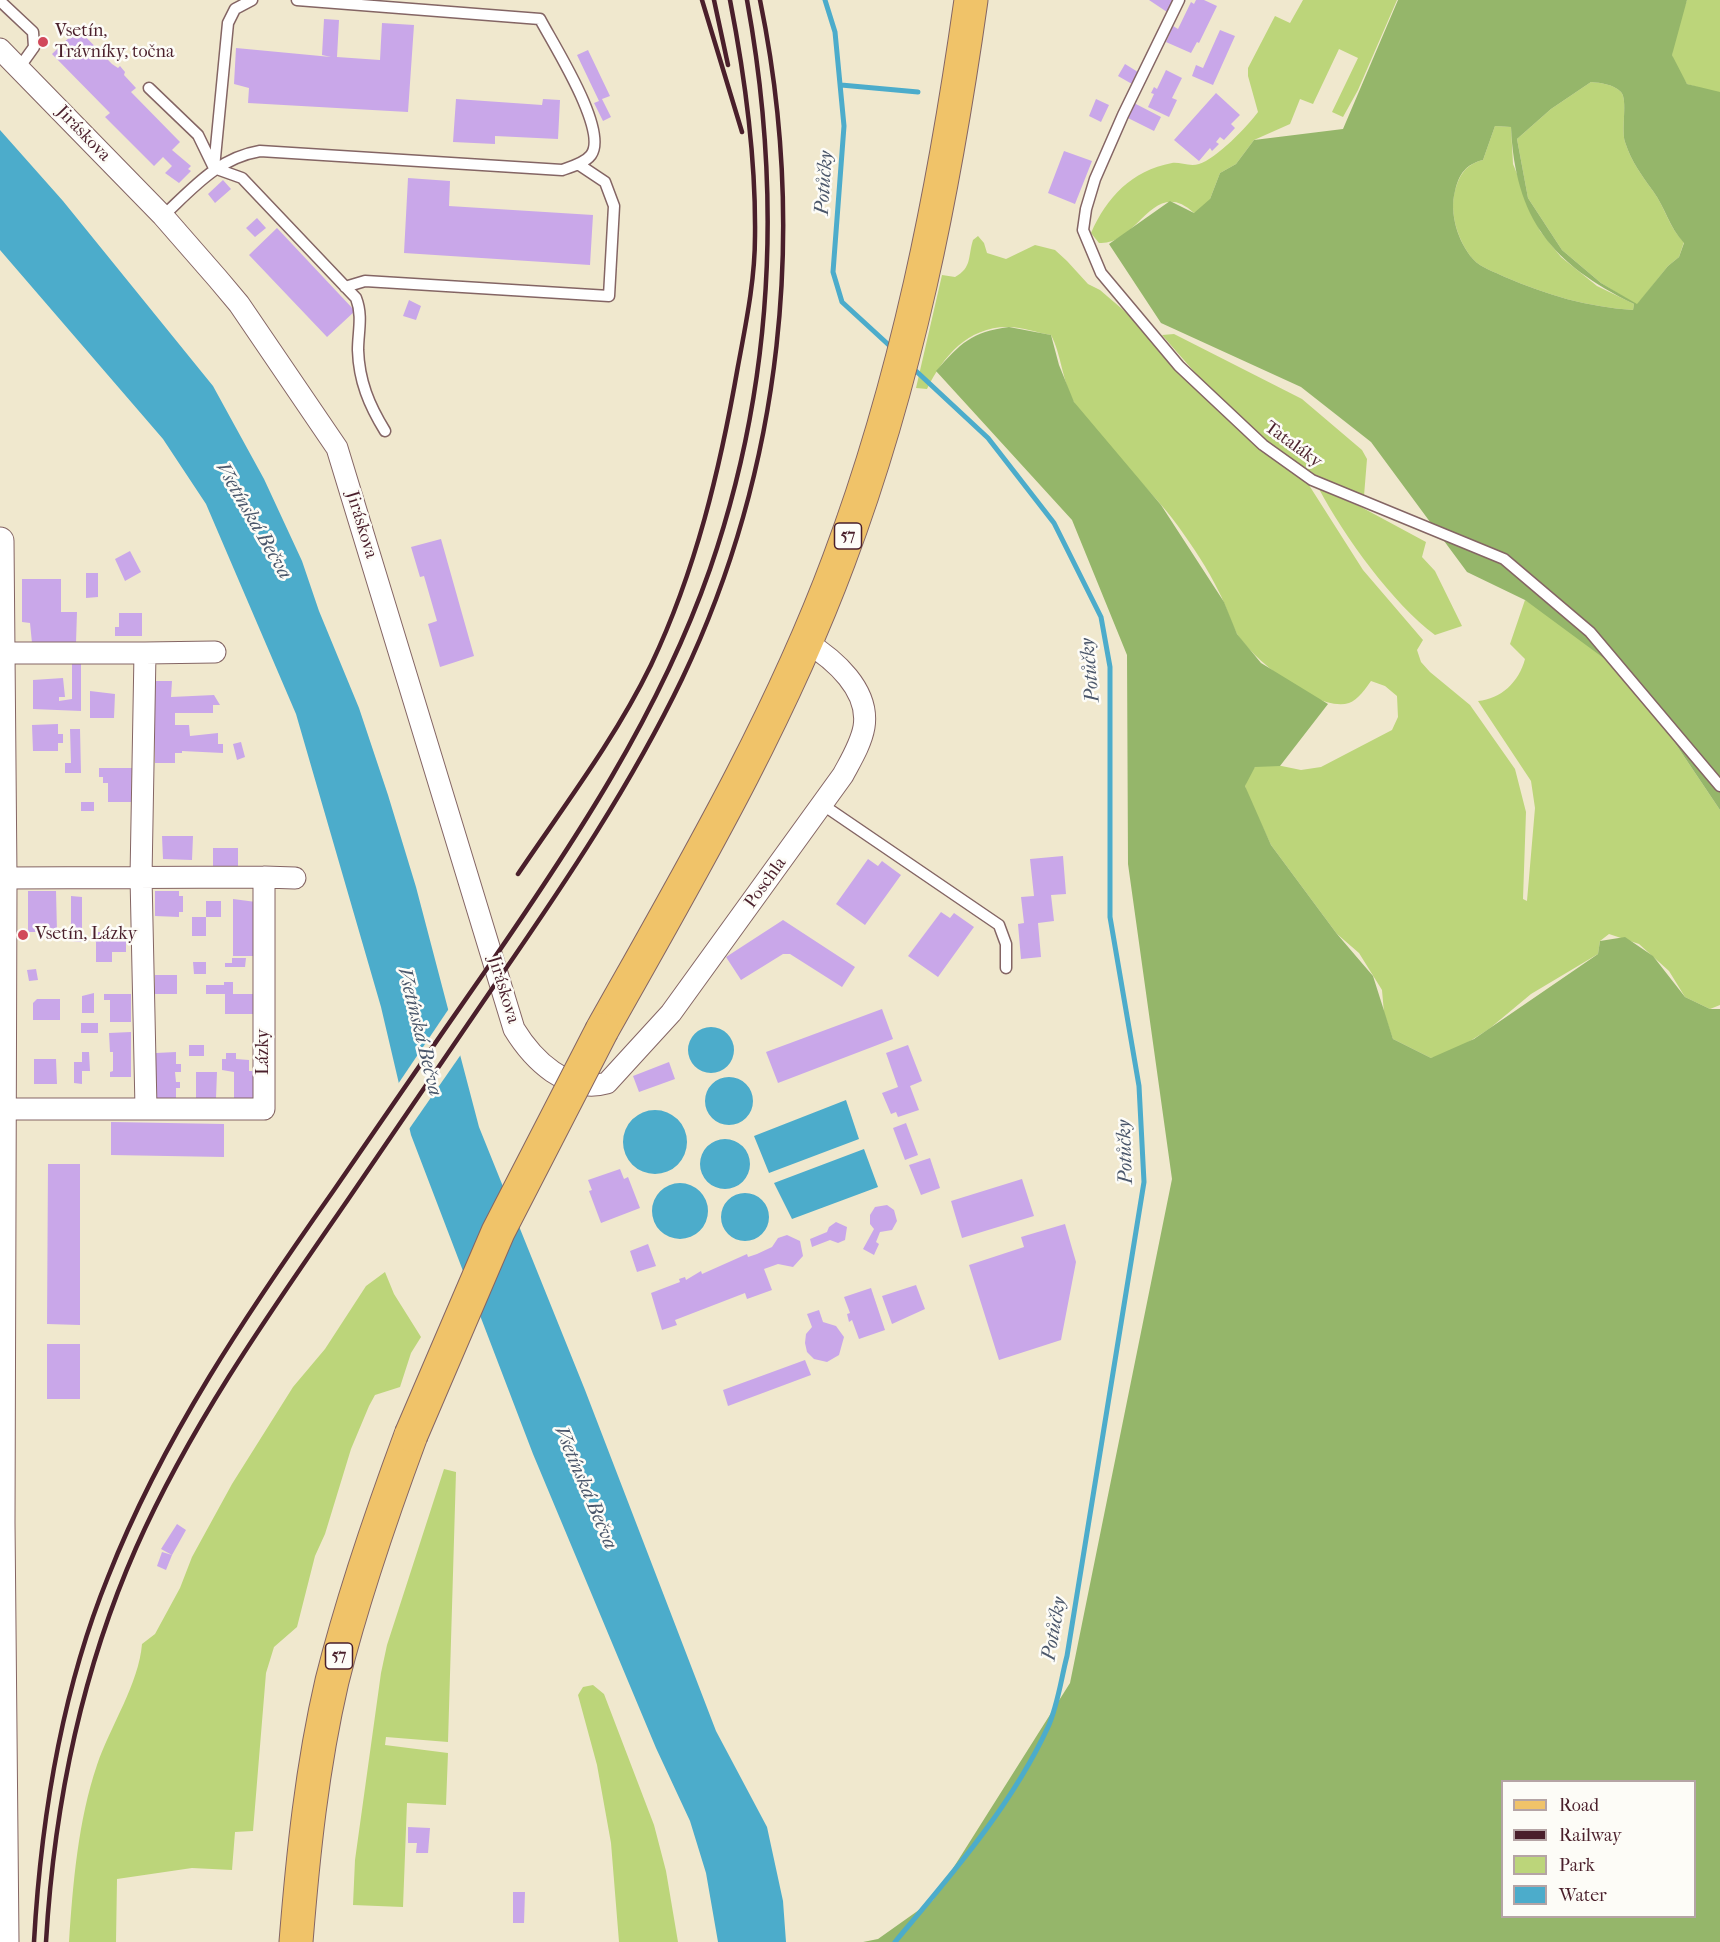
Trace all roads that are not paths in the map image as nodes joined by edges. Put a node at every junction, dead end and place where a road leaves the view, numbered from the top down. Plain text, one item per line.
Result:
1 (252, 0) edge
2 (297, 0) edge
3 (971, 0) edge
4 (1179, 0) edge
5 (0, 1) edge
6 (0, 49) edge
7 (19, 68) junction
8 (148, 88) dead end
9 (578, 164) junction
10 (214, 168) junction
11 (163, 216) junction
12 (345, 287) junction
13 (385, 431) dead end
14 (0, 541) edge
15 (806, 642) junction
16 (215, 652) dead end
17 (2, 653) junction
18 (145, 653) junction
19 (1720, 786) edge
20 (823, 805) junction
21 (141, 877) junction
22 (264, 877) junction
23 (295, 878) dead end
24 (3, 879) junction
25 (1006, 968) dead end
26 (570, 1080) joint
27 (146, 1108) junction
28 (2, 1109) junction
29 (1, 1157) edge
30 (0, 1522) edge
31 (1, 1593) edge
32 (3, 1941) edge
33 (296, 1942) edge

1 - 10 lane
2 - 9 lane
3 - 15 main road, 57
4 - 19 lane, Tataláky
5 - 7 lane
6 - 7 street, Jiráskova
7 - 11 street, Jiráskova
8 - 10 lane
9 - 10 lane
9 - 12 lane
10 - 11 lane
10 - 12 lane
11 - 26 street, Jiráskova
12 - 13 lane
14 - 17 street
15 - 20 street, Poschla
15 - 33 main road, 57, bridge
16 - 18 street
17 - 18 street
17 - 24 street
18 - 21 street
20 - 25 lane
20 - 26 street, Poschla
21 - 22 street
21 - 24 street
21 - 27 street
22 - 23 street
22 - 27 street, Lázky
24 - 28 street
27 - 28 street, Lázky
28 - 29 street
29 - 30 street
30 - 31 street
31 - 32 street

